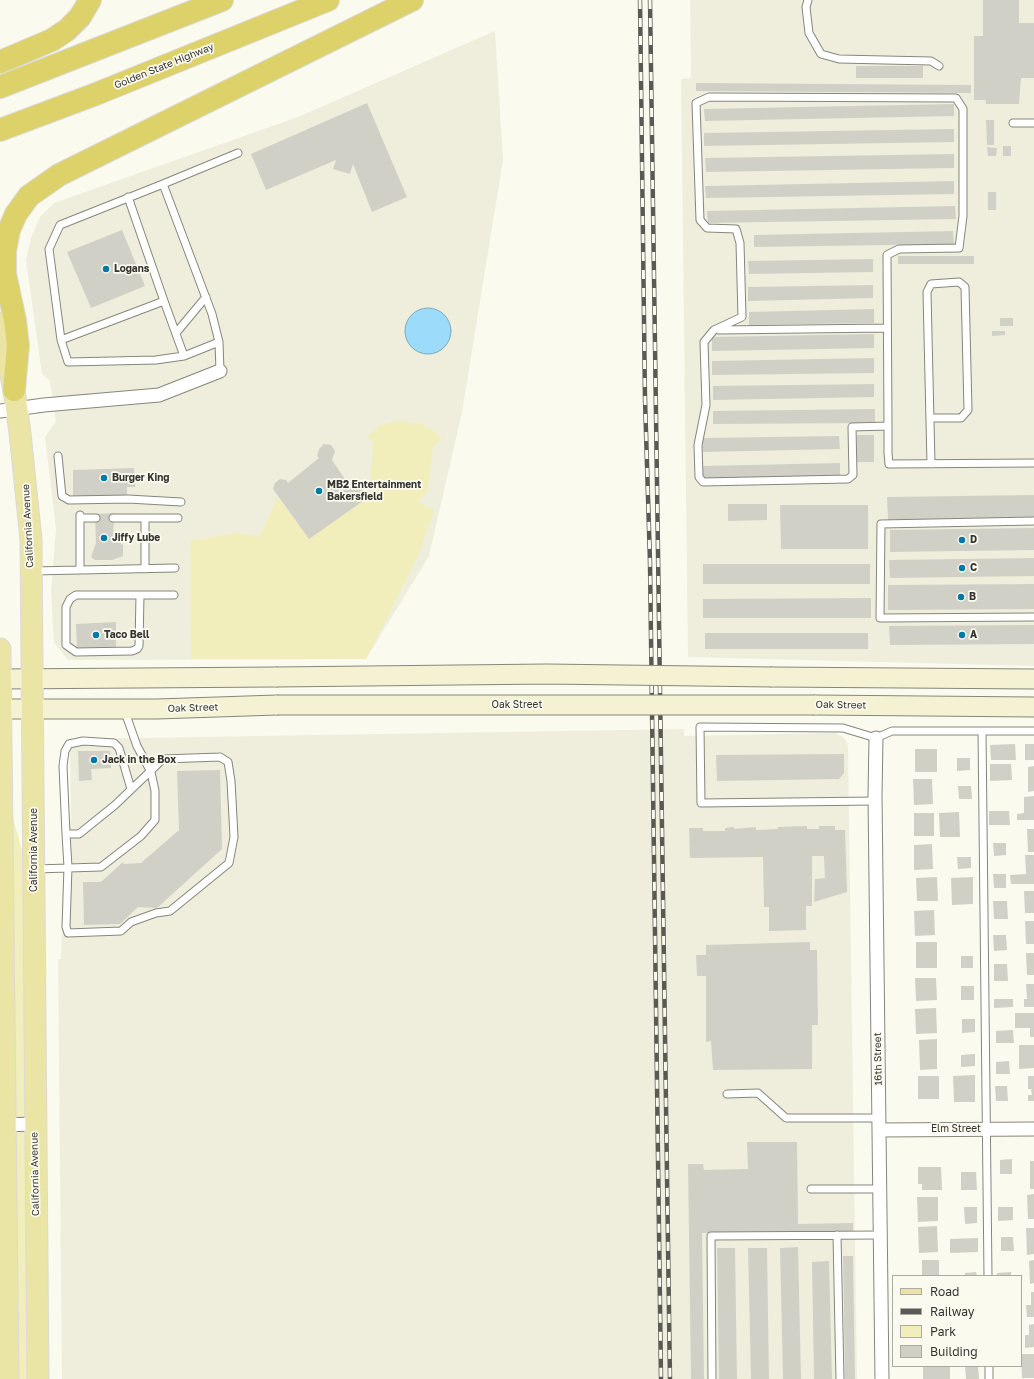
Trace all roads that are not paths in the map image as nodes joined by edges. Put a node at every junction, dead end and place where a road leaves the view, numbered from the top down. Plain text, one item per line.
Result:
1 (90, 0) edge
2 (222, 0) edge
3 (328, 0) edge
4 (412, 0) edge
5 (808, 0) edge
6 (0, 62) edge
7 (939, 66) dead end
8 (2, 86) edge
9 (1013, 123) dead end
10 (1034, 123) edge
11 (7, 134) edge
12 (238, 153) dead end
13 (163, 184) junction
14 (128, 197) junction
15 (206, 297) junction
16 (164, 301) junction
17 (0, 323) edge
18 (887, 328) junction
19 (714, 330) junction
20 (176, 334) junction
21 (61, 340) junction
22 (218, 342) junction
23 (184, 356) junction
24 (220, 371) joint
25 (10, 403) edge
26 (930, 418) junction
27 (888, 426) junction
28 (58, 456) dead end
29 (1034, 463) edge
30 (931, 464) junction
31 (181, 502) dead end
32 (96, 518) dead end
33 (113, 518) dead end
34 (145, 518) junction
35 (178, 518) dead end
36 (1034, 521) edge
37 (175, 568) dead end
38 (144, 569) junction
39 (80, 570) junction
40 (31, 571) junction
41 (140, 595) junction
42 (174, 595) dead end
43 (1034, 617) edge
44 (0, 649) edge
45 (0, 679) edge
46 (33, 679) junction
47 (1034, 679) edge
48 (1034, 707) edge
49 (0, 709) edge
50 (32, 709) junction
51 (124, 709) junction
52 (982, 731) junction
53 (1034, 731) edge
54 (876, 738) junction
55 (151, 772) junction
56 (1, 789) edge
57 (131, 789) junction
58 (875, 801) junction
59 (66, 834) junction
60 (68, 868) junction
61 (34, 870) junction
62 (727, 1094) dead end
63 (35, 1124) junction
64 (879, 1124) junction
65 (2, 1125) edge
66 (986, 1129) junction
67 (1034, 1129) edge
68 (811, 1189) dead end
69 (880, 1189) junction
70 (837, 1235) junction
71 (880, 1235) junction
72 (988, 1275) edge
73 (989, 1367) edge
74 (8, 1379) edge
75 (38, 1379) edge
76 (712, 1379) edge
77 (840, 1379) edge
78 (882, 1379) edge
79 (989, 1379) edge

1 - 6 highway
2 - 8 highway
3 - 11 highway, Golden State Highway
4 - 25 highway
5 - 7 lane
9 - 10 lane
12 - 13 lane
13 - 14 lane
13 - 15 lane
14 - 16 lane
14 - 21 lane
15 - 20 lane
15 - 22 lane
16 - 20 lane
16 - 21 lane
17 - 25 main road, California Avenue
18 - 19 lane
18 - 19 lane
18 - 27 lane
19 - 27 lane
20 - 23 lane
21 - 23 lane
22 - 23 lane
22 - 24 lane
24 - 25 street
25 - 40 main road, California Avenue
26 - 26 lane
26 - 30 lane
27 - 30 lane
28 - 31 lane
29 - 30 lane
32 - 39 lane
33 - 34 lane
34 - 35 lane
34 - 38 lane
36 - 43 lane
37 - 38 lane
38 - 39 lane
39 - 40 lane
40 - 46 main road, California Avenue
41 - 41 lane
41 - 42 lane
44 - 45 main road
45 - 46 main road
45 - 49 main road
46 - 47 main road, bridge
46 - 50 main road, California Avenue
48 - 51 main road, Oak Street, bridge
49 - 50 main road, Oak Street
49 - 56 main road
50 - 51 main road, Oak Street
50 - 61 main road, California Avenue
51 - 55 lane
52 - 53 lane
52 - 54 lane
52 - 66 lane
54 - 58 street, 16th Street
54 - 58 lane
55 - 57 lane
55 - 60 lane
55 - 60 lane
56 - 65 main road
57 - 59 lane
57 - 59 lane
58 - 64 street, 16th Street
59 - 60 lane
60 - 61 lane
61 - 63 main road, California Avenue
62 - 64 lane
63 - 65 street
63 - 75 main road, California Avenue
64 - 66 street, Elm Street
64 - 69 street, 16th Street
65 - 74 main road
66 - 67 street, Elm Street
66 - 72 lane
68 - 69 lane
69 - 71 street, 16th Street
70 - 71 lane
70 - 76 lane
70 - 77 lane
71 - 78 street, 16th Street
73 - 79 lane

